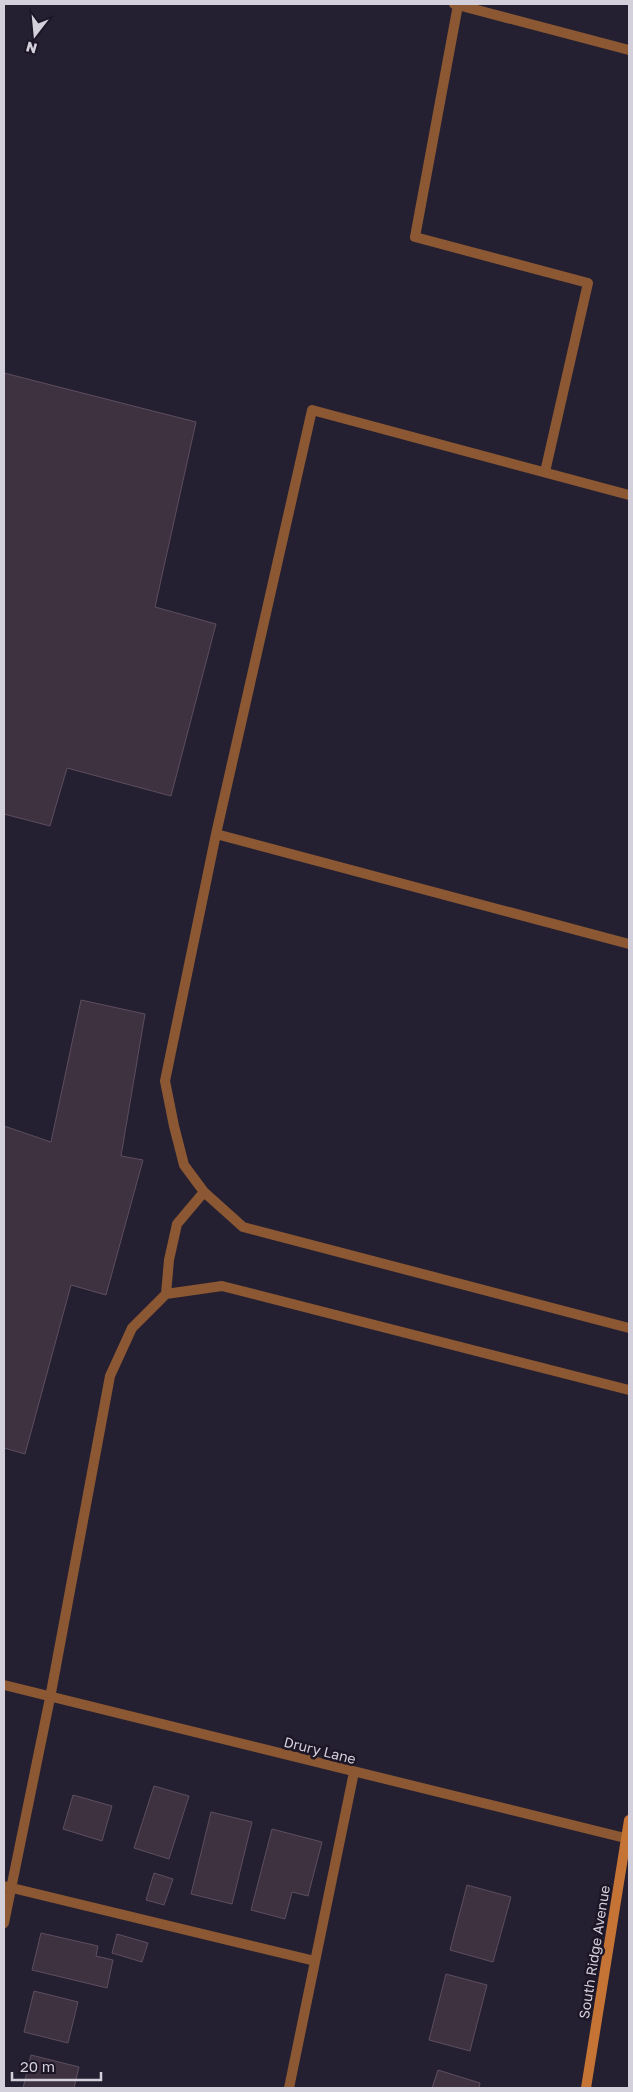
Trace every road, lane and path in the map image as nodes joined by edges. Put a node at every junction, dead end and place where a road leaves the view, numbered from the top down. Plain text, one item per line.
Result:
1 (456, 4) edge
2 (629, 50) edge
3 (545, 472) junction
4 (629, 495) edge
5 (216, 834) junction
6 (629, 944) edge
7 (204, 1192) junction
8 (166, 1294) junction
9 (629, 1328) edge
10 (629, 1390) edge
11 (4, 1686) edge
12 (50, 1698) junction
13 (354, 1772) junction
14 (629, 1820) edge
15 (628, 1839) edge
16 (7, 1887) edge
17 (4, 1923) edge
18 (315, 1961) junction
19 (289, 2088) edge
20 (586, 2088) edge

1 - 2 street
1 - 3 street
3 - 4 street
3 - 5 street
5 - 6 street
5 - 7 street
7 - 8 street
7 - 9 street
8 - 10 street
8 - 12 street
11 - 12 street, Drury Lane
12 - 13 street, Drury Lane
12 - 16 street
13 - 15 street, Drury Lane
13 - 18 street
14 - 15 street, South Ridge Avenue
15 - 20 street, South Ridge Avenue
16 - 17 street
16 - 18 street
18 - 19 street

